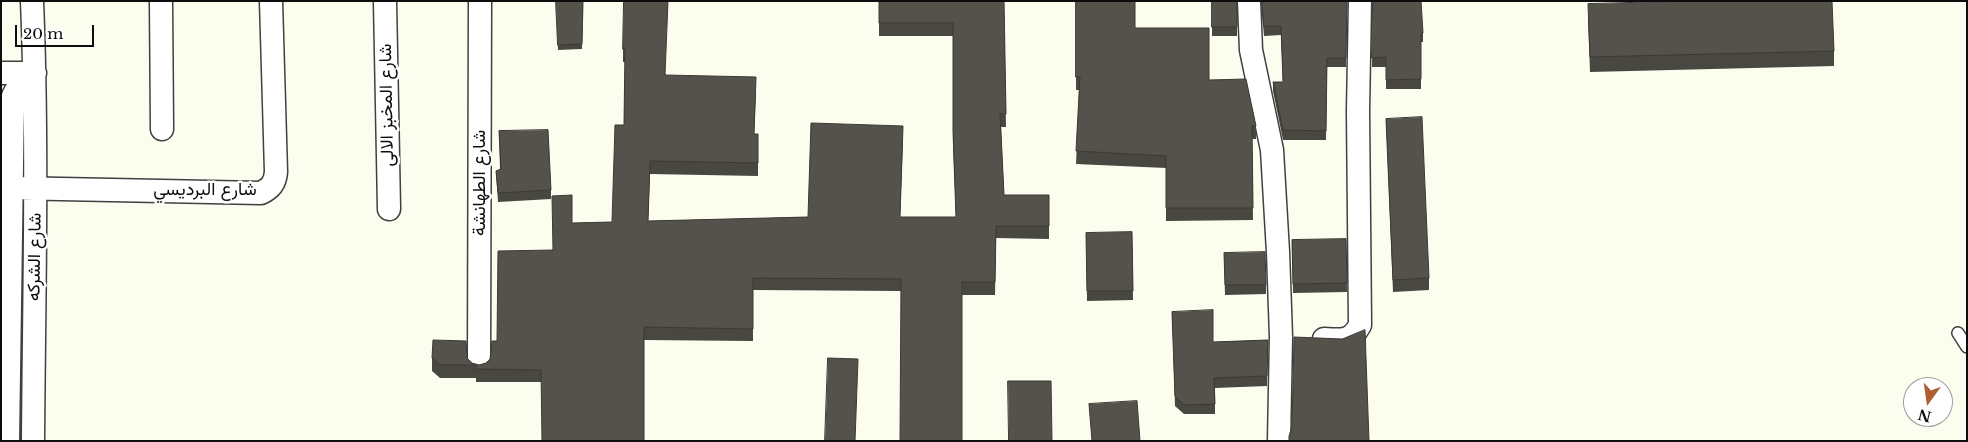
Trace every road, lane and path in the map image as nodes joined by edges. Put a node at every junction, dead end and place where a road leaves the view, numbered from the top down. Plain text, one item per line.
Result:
1 (32, 1) edge
2 (161, 1) edge
3 (271, 1) edge
4 (385, 1) edge
5 (480, 1) edge
6 (1248, 1) edge
7 (1360, 1) edge
8 (1, 73) edge
9 (35, 73) junction
10 (162, 129) dead end
11 (11, 188) junction
12 (36, 188) junction
13 (389, 209) dead end
14 (1958, 333) dead end
15 (1295, 338) junction
16 (1967, 347) edge
17 (479, 365) edge
18 (8, 441) edge
19 (33, 441) edge
20 (1279, 441) edge

1 - 9 street, شارع الشركه
2 - 10 street
3 - 12 street, شارع البرديسي
4 - 13 street, شارع المخبز الالى
5 - 17 street, شارع الطهانشة
6 - 15 street
7 - 15 street
8 - 9 street
9 - 11 street, شارع الشركه
9 - 12 street, شارع الشركه
11 - 12 street, شارع البرديسي
11 - 18 street, شارع الشركه
12 - 19 street, شارع الشركه
14 - 16 lane
15 - 20 street

